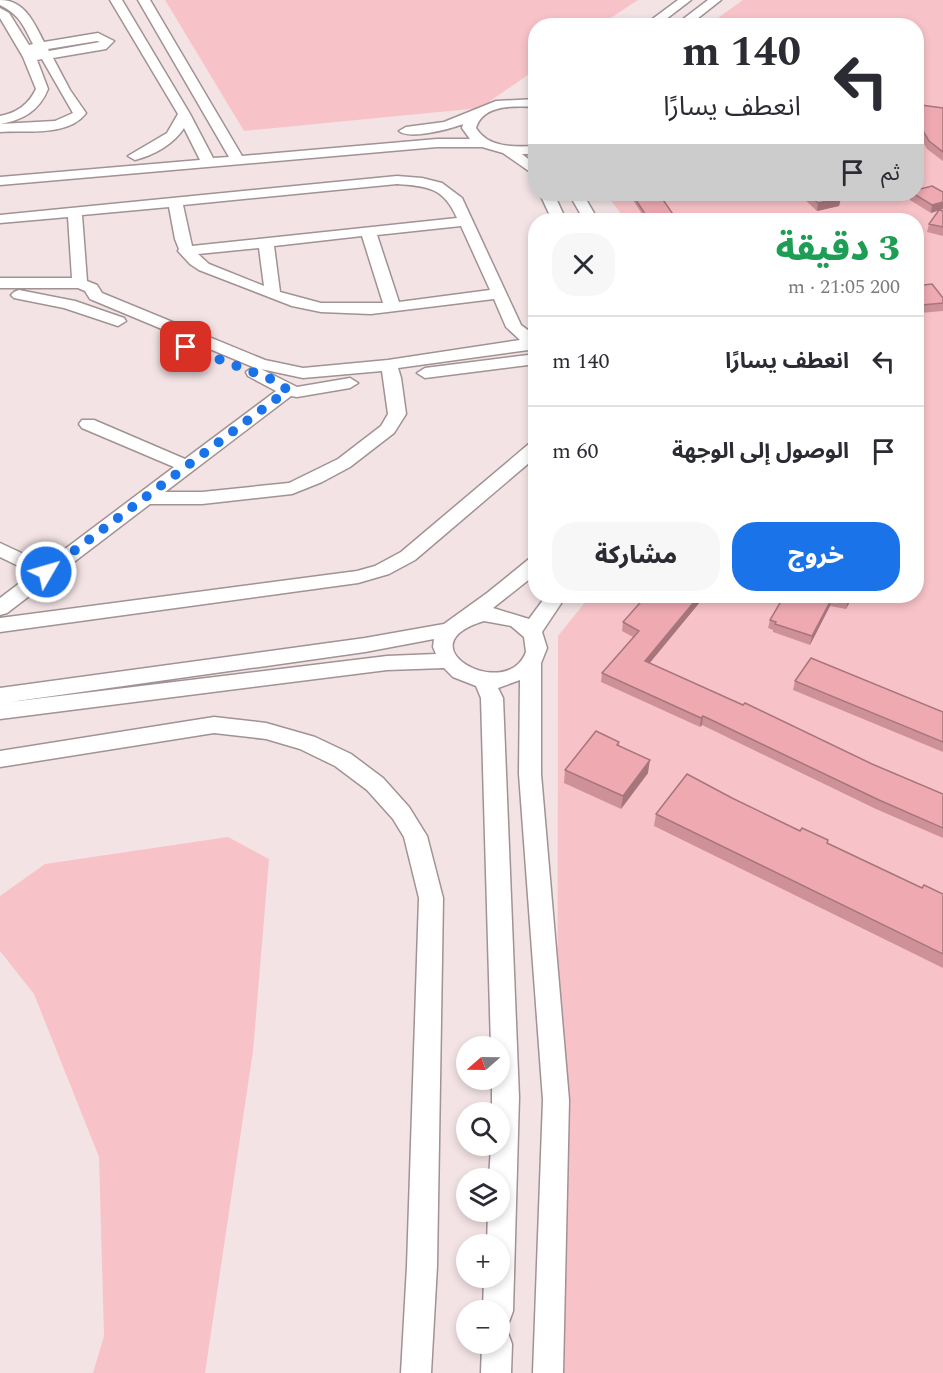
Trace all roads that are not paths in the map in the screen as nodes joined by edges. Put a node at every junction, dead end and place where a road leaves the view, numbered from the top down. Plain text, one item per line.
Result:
1 (0, 0) edge
2 (116, 0) edge
3 (144, 0) edge
4 (685, 0) edge
5 (715, 0) edge
6 (0, 11) edge
7 (660, 18) edge
8 (691, 18) edge
9 (43, 50) junction
10 (26, 53) junction
11 (528, 102) edge
12 (184, 114) junction
13 (473, 117) junction
14 (0, 120) edge
15 (23, 120) junction
16 (0, 128) edge
17 (389, 133) dead end
18 (366, 135) dead end
19 (485, 144) junction
20 (508, 150) junction
21 (528, 150) edge
22 (235, 153) junction
23 (135, 156) junction
24 (205, 156) junction
25 (528, 166) edge
26 (0, 168) edge
27 (0, 181) edge
28 (176, 202) junction
29 (75, 212) junction
30 (0, 219) edge
31 (466, 221) junction
32 (368, 231) junction
33 (266, 242) junction
34 (185, 251) junction
35 (0, 283) edge
36 (80, 283) junction
37 (0, 294) edge
38 (498, 294) junction
39 (273, 295) junction
40 (96, 296) junction
41 (81, 306) junction
42 (392, 306) junction
43 (528, 340) edge
44 (528, 348) edge
45 (391, 371) junction
46 (321, 380) junction
47 (288, 390) junction
48 (88, 424) dead end
49 (528, 454) edge
50 (186, 466) junction
51 (143, 498) junction
52 (0, 549) edge
53 (528, 570) edge
54 (46, 572) junction
55 (551, 603) edge
56 (0, 608) edge
57 (0, 625) edge
58 (456, 625) junction
59 (531, 632) junction
60 (447, 661) junction
61 (531, 662) junction
62 (483, 679) junction
63 (0, 696) edge
64 (0, 711) edge
65 (0, 759) edge
66 (501, 1234) edge
67 (497, 1354) edge
68 (416, 1373) edge
69 (496, 1373) edge
70 (548, 1373) edge

1 - 9 street
2 - 12 street
3 - 22 street
4 - 7 street
5 - 8 street
6 - 10 street
9 - 10 street
9 - 15 street
10 - 15 street
11 - 13 street
12 - 23 street
12 - 24 street
13 - 17 street
13 - 19 street
14 - 15 street
15 - 16 street
18 - 22 street
19 - 20 street
19 - 22 street
20 - 21 street
20 - 25 street
22 - 24 street
23 - 24 street
23 - 26 street
24 - 27 street
28 - 29 street
28 - 31 street
28 - 34 street
29 - 30 street
29 - 36 street
31 - 32 street
31 - 38 street
32 - 33 street
32 - 42 street
33 - 34 street
33 - 39 street
34 - 39 street
35 - 36 street
36 - 40 street
37 - 41 street
38 - 42 street
38 - 43 street
39 - 42 street
40 - 41 street
40 - 46 street
41 - 47 street
44 - 45 street
45 - 46 street
45 - 51 street
46 - 47 street
47 - 50 street
48 - 50 street
49 - 57 street
50 - 51 street
51 - 54 street
52 - 54 street
53 - 58 street
54 - 56 street
55 - 59 street
58 - 59 street
58 - 60 street
58 - 63 street
59 - 61 street
60 - 62 street
60 - 64 street
61 - 62 street
61 - 70 street
62 - 66 street
65 - 68 street
67 - 69 street

